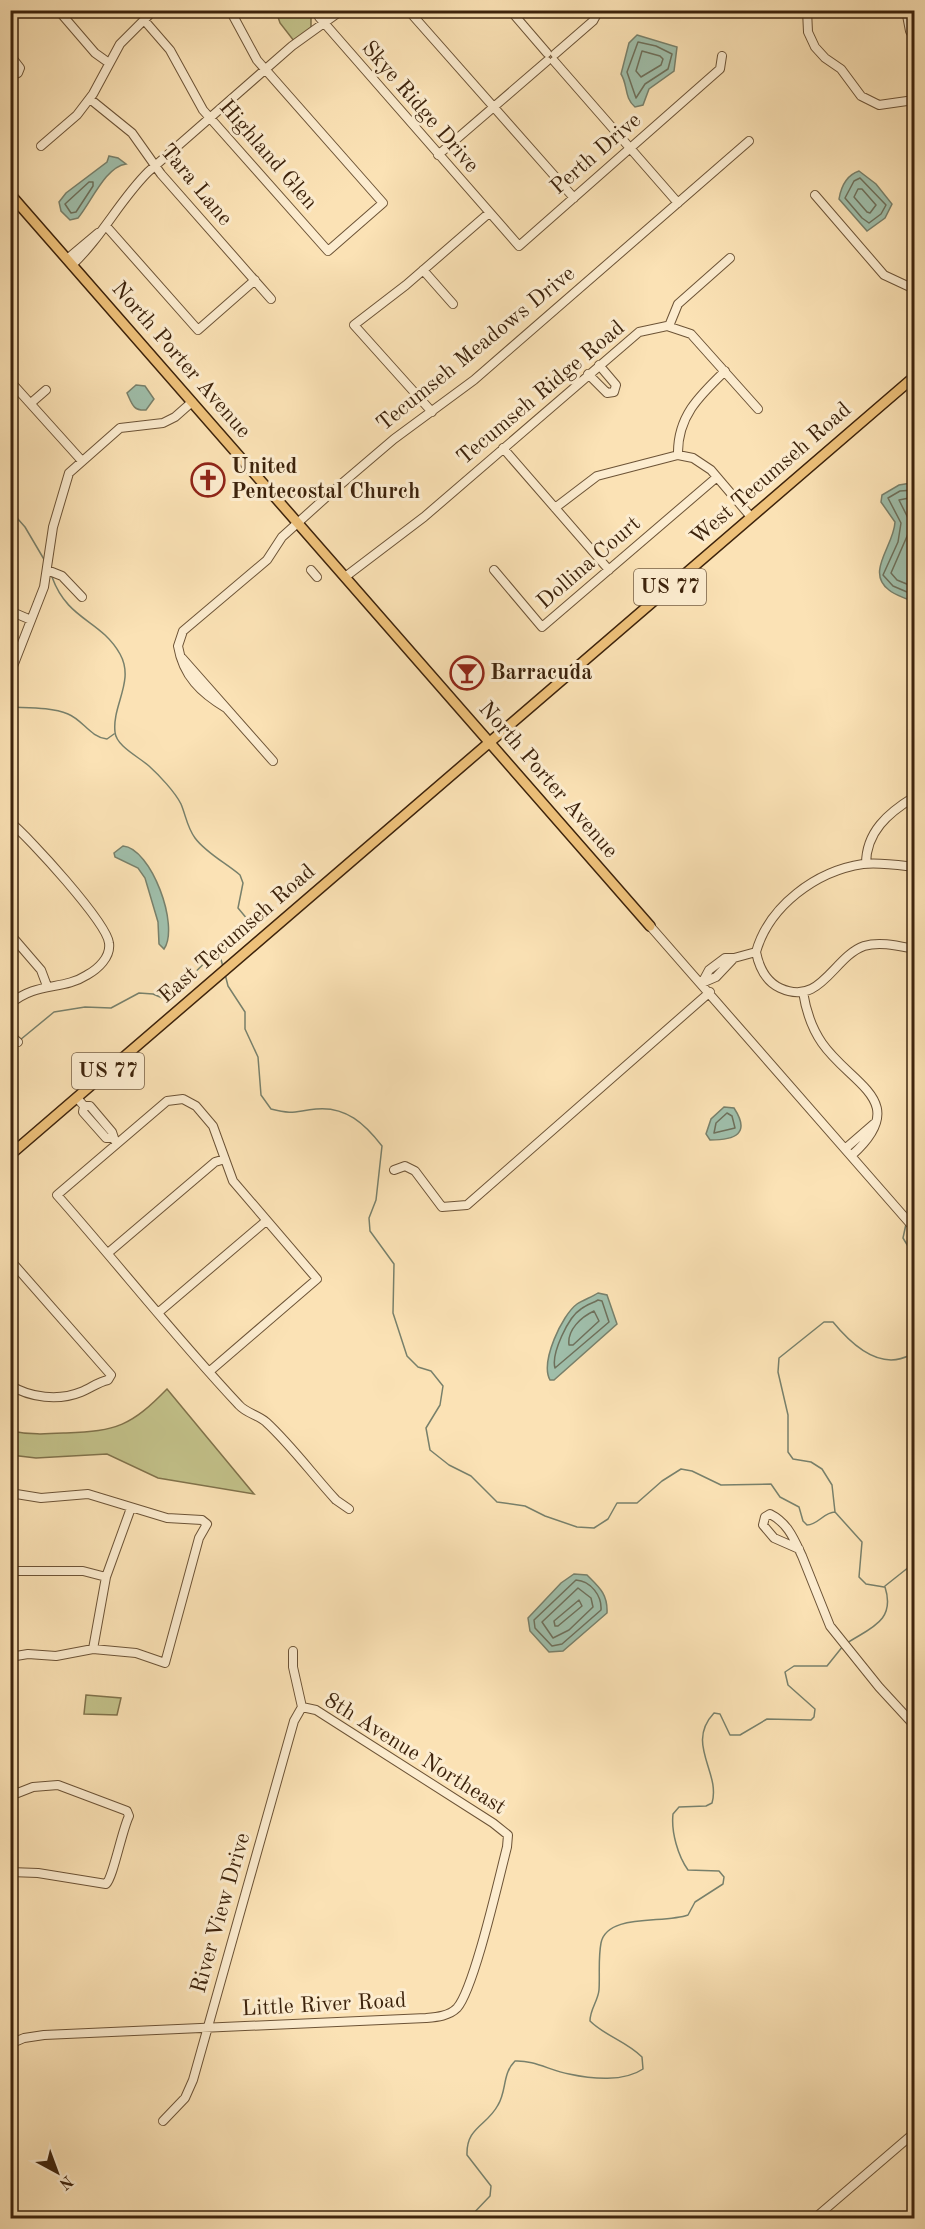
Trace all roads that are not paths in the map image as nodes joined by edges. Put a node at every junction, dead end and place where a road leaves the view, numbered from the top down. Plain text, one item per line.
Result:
1 (58, 10) edge
2 (154, 10) edge
3 (230, 10) edge
4 (342, 10) edge
5 (408, 10) edge
6 (510, 10) edge
7 (599, 10) edge
8 (807, 10) edge
9 (906, 10) edge
10 (144, 20) junction
11 (322, 21) junction
12 (915, 38) edge
13 (10, 55) edge
14 (722, 56) dead end
15 (551, 57) junction
16 (109, 63) junction
17 (265, 69) junction
18 (10, 77) edge
19 (90, 99) junction
20 (915, 100) edge
21 (493, 107) junction
22 (210, 117) junction
23 (749, 141) dead end
24 (41, 146) dead end
25 (630, 148) junction
26 (438, 155) junction
27 (154, 166) junction
28 (10, 194) edge
29 (815, 195) dead end
30 (574, 198) junction
31 (678, 203) junction
32 (489, 213) junction
33 (105, 227) junction
34 (730, 258) dead end
35 (70, 262) junction
36 (423, 270) junction
37 (255, 280) junction
38 (915, 288) edge
39 (271, 299) dead end
40 (453, 304) dead end
41 (669, 326) junction
42 (599, 365) junction
43 (725, 372) junction
44 (588, 374) junction
45 (915, 377) edge
46 (10, 381) edge
47 (46, 390) dead end
48 (192, 402) junction
49 (31, 403) junction
50 (758, 409) dead end
51 (432, 412) junction
52 (503, 448) junction
53 (678, 455) junction
54 (82, 460) junction
55 (717, 477) junction
56 (555, 508) junction
57 (752, 517) junction
58 (298, 523) junction
59 (49, 568) junction
60 (311, 570) dead end
61 (494, 570) dead end
62 (609, 570) junction
63 (317, 577) dead end
64 (345, 577) junction
65 (82, 597) dead end
66 (10, 611) edge
67 (31, 620) junction
68 (10, 674) edge
69 (489, 742) junction
70 (273, 761) dead end
71 (915, 797) edge
72 (10, 822) edge
73 (866, 864) junction
74 (915, 867) edge
75 (650, 926) joint
76 (10, 934) edge
77 (915, 949) edge
78 (756, 952) junction
79 (702, 983) junction
80 (48, 986) junction
81 (710, 992) junction
82 (803, 992) junction
83 (10, 1004) edge
84 (10, 1035) edge
85 (18, 1042) dead end
86 (77, 1098) junction
87 (878, 1121) junction
88 (114, 1140) junction
89 (846, 1148) junction
90 (10, 1155) edge
91 (852, 1155) junction
92 (225, 1159) junction
93 (394, 1170) dead end
94 (266, 1221) junction
95 (914, 1227) edge
96 (108, 1253) junction
97 (10, 1260) edge
98 (159, 1312) junction
99 (210, 1371) junction
100 (10, 1385) edge
101 (10, 1492) edge
102 (131, 1508) junction
103 (349, 1509) dead end
104 (799, 1549) junction
105 (10, 1571) edge
106 (106, 1577) junction
107 (93, 1649) junction
108 (293, 1651) dead end
109 (10, 1657) edge
110 (302, 1707) junction
111 (915, 1725) edge
112 (10, 1796) edge
113 (507, 1835) joint
114 (10, 1872) edge
115 (207, 2028) junction
116 (10, 2044) edge
117 (163, 2121) dead end
118 (915, 2133) edge
119 (10, 2214) edge
120 (14, 2218) edge
121 (815, 2218) edge

1 - 16 street
2 - 10 street
3 - 17 street
4 - 11 street
5 - 21 street
6 - 15 street
7 - 15 street
8 - 20 street
9 - 12 street
10 - 16 street
10 - 22 street, Highland Glen
11 - 17 street
11 - 26 street, Skye Ridge Drive
13 - 18 street
14 - 25 street, Perth Drive
15 - 21 street
15 - 25 street
16 - 19 street
17 - 22 street
17 - 22 street, Highland Glen
19 - 24 street
19 - 27 street, Tara Lane
21 - 26 street
21 - 30 street
22 - 27 street
23 - 31 street, Tecumseh Meadows Drive
25 - 30 street, Perth Drive
25 - 31 street
26 - 32 street, Skye Ridge Drive
27 - 33 street
27 - 37 street, Tara Lane
28 - 35 main road, North Porter Avenue
29 - 38 street
30 - 32 street, Perth Drive
31 - 51 street, Tecumseh Meadows Drive
32 - 36 street
33 - 35 street
33 - 37 street
34 - 41 street
35 - 48 main road, North Porter Avenue
36 - 40 street
36 - 51 street
37 - 39 street, Tara Lane
41 - 42 street, Tecumseh Ridge Road
41 - 43 street
42 - 44 street, Tecumseh Ridge Road
42 - 44 street
43 - 50 street
43 - 53 street
44 - 52 street, Tecumseh Ridge Road
45 - 57 main road, West Tecumseh Road / US 77
46 - 49 street
47 - 49 street
48 - 54 street
48 - 58 main road, North Porter Avenue
49 - 54 street
51 - 58 street, Tecumseh Meadows Drive
52 - 56 street
52 - 64 street, Tecumseh Ridge Road
53 - 55 street
53 - 56 street
54 - 59 street
55 - 57 street
55 - 62 street, Dollina Court
56 - 62 street
57 - 69 main road, West Tecumseh Road / US 77
58 - 64 main road, North Porter Avenue
58 - 70 street, Tecumseh Meadows Drive
59 - 65 street
59 - 67 street
60 - 63 street
61 - 62 street, Dollina Court
64 - 69 main road, North Porter Avenue
66 - 67 street
67 - 68 street
69 - 75 main road, North Porter Avenue
69 - 86 main road, East Tecumseh Road / US 77
71 - 73 street
72 - 80 street
73 - 74 street
73 - 78 street
75 - 79 street, North Porter Avenue
76 - 80 street
77 - 82 street
78 - 79 street
78 - 82 street
79 - 81 street, North Porter Avenue
80 - 83 street
81 - 89 street, North Porter Avenue
81 - 93 street
82 - 87 street
84 - 85 street
86 - 88 street
86 - 90 main road, East Tecumseh Road / US 77
87 - 89 street
87 - 91 street
88 - 92 street
88 - 96 street
89 - 91 street, North Porter Avenue
91 - 95 street, North Porter Avenue
92 - 94 street
92 - 96 street
94 - 98 street
94 - 99 street
96 - 98 street
97 - 100 street
98 - 99 street
99 - 103 street
101 - 102 street
102 - 106 street
102 - 107 street
104 - 104 street
104 - 111 street
105 - 106 street
106 - 107 street
107 - 109 street
108 - 110 street
110 - 113 street, 8th Avenue Northeast
110 - 115 street, River View Drive
112 - 114 street
113 - 115 street, Little River Road
115 - 116 street, Little River Road
115 - 117 street, River View Drive
118 - 121 street
119 - 120 main road

